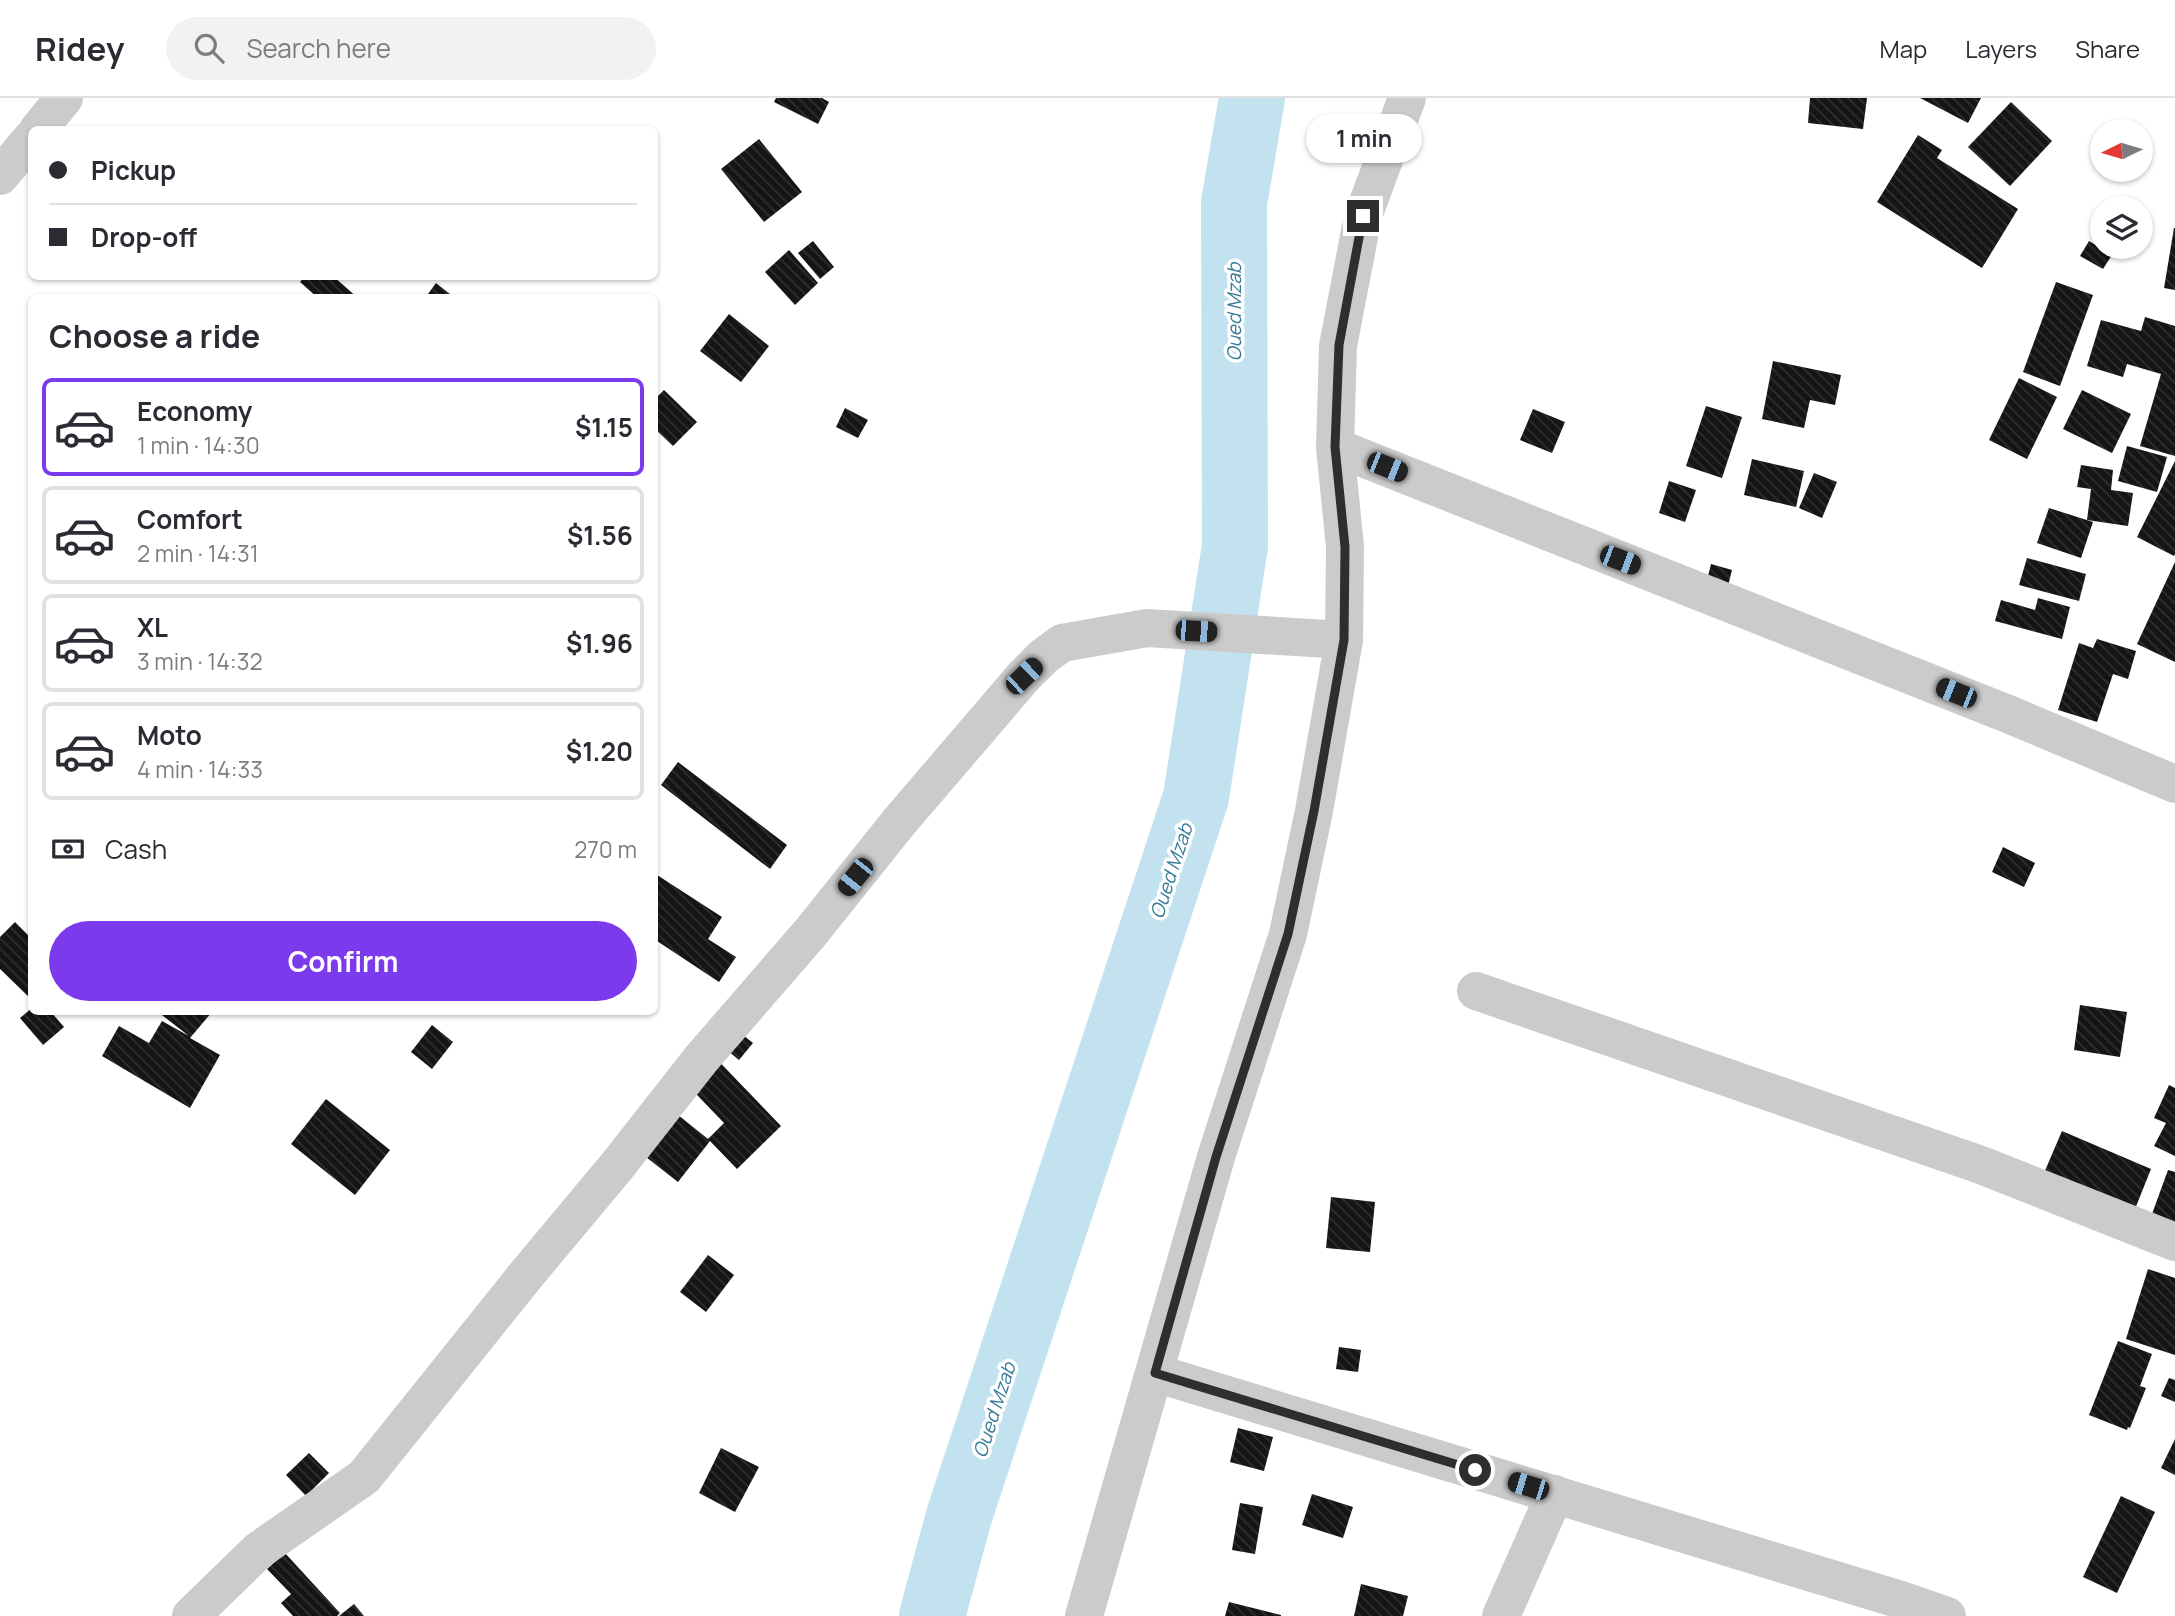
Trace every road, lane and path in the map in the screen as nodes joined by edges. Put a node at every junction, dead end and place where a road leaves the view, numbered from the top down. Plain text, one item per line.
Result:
1 (64, 98) edge
2 (1407, 98) edge
3 (41, 126) edge
4 (28, 143) edge
5 (0, 176) edge
6 (1335, 447) junction
7 (1344, 640) junction
8 (2175, 784) edge
9 (1476, 990) dead end
10 (2175, 1242) edge
11 (1155, 1373) junction
12 (1555, 1494) junction
13 (191, 1616) edge
14 (1084, 1616) edge
15 (1501, 1616) edge
16 (1947, 1616) edge

1 - 3 street
2 - 6 street
4 - 5 street
6 - 7 street
6 - 8 street
7 - 11 street
7 - 13 street
9 - 10 street
11 - 12 street
11 - 14 street
12 - 15 street
12 - 16 street

